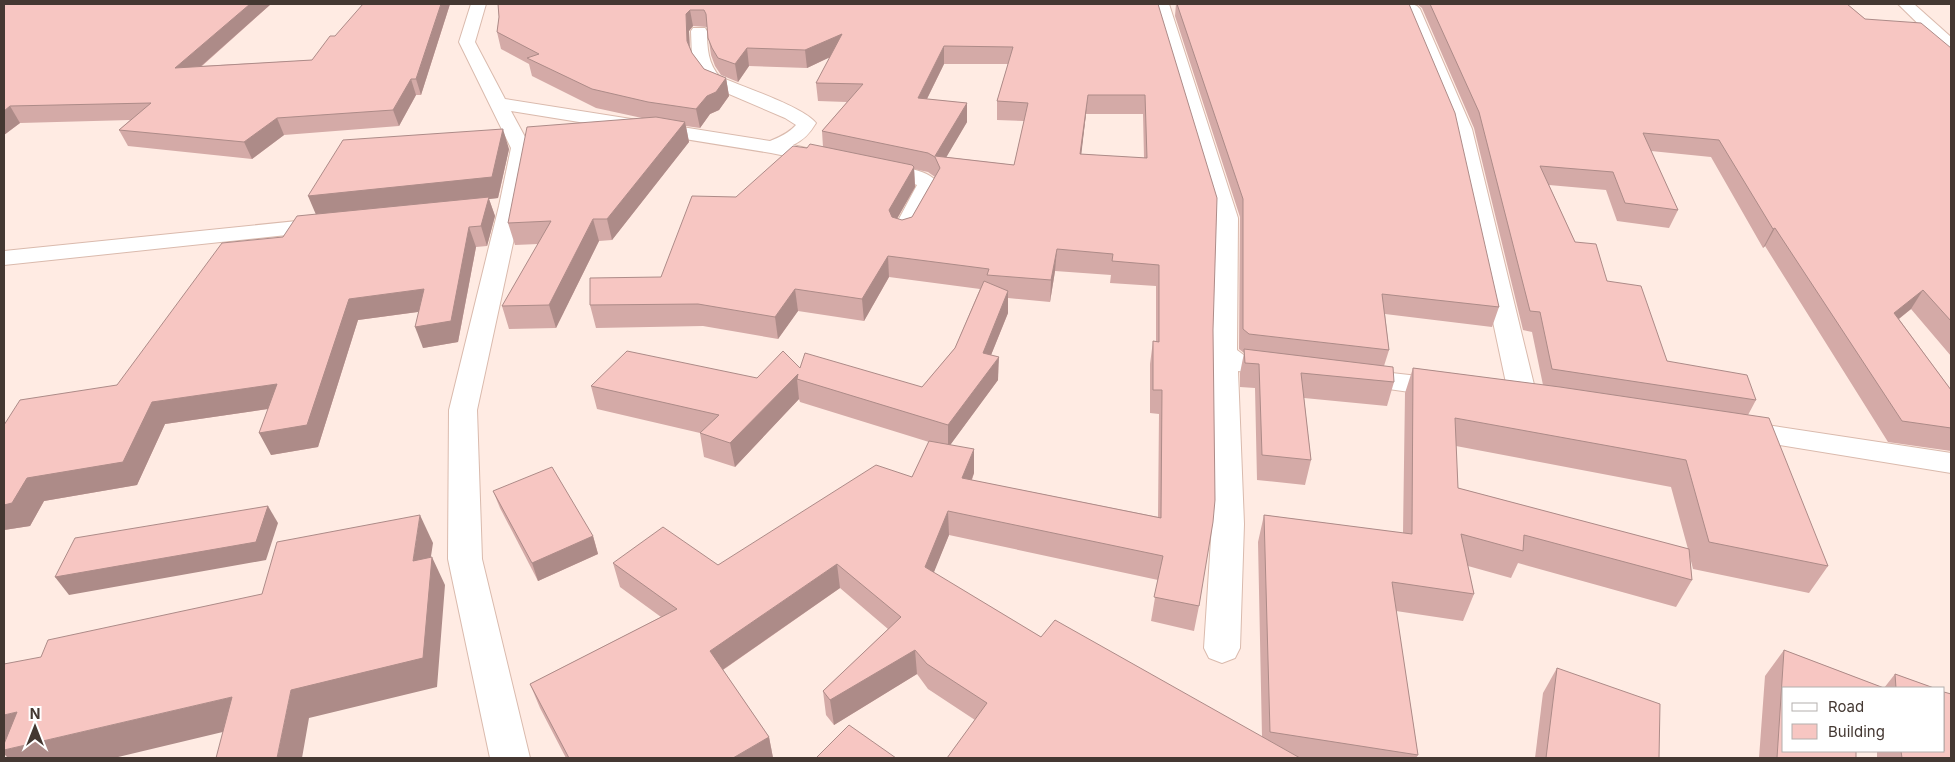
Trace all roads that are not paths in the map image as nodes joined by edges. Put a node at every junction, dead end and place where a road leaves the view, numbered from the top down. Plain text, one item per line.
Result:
1 (478, 4) edge
2 (1161, 4) edge
3 (1905, 4) edge
4 (1412, 9) edge
5 (699, 31) edge
6 (1951, 46) edge
7 (498, 103) junction
8 (771, 147) junction
9 (351, 222) edge
10 (904, 232) edge
11 (4, 258) edge
12 (1224, 353) junction
13 (1523, 397) junction
14 (1552, 401) edge
15 (1718, 427) edge
16 (1951, 463) edge
17 (1222, 648) dead end
18 (510, 758) edge

1 - 7 street
2 - 12 street
3 - 6 street
4 - 13 street
5 - 8 street
7 - 8 street
7 - 18 street
8 - 10 street
9 - 11 street
12 - 13 street
12 - 17 street
13 - 14 street
15 - 16 street

